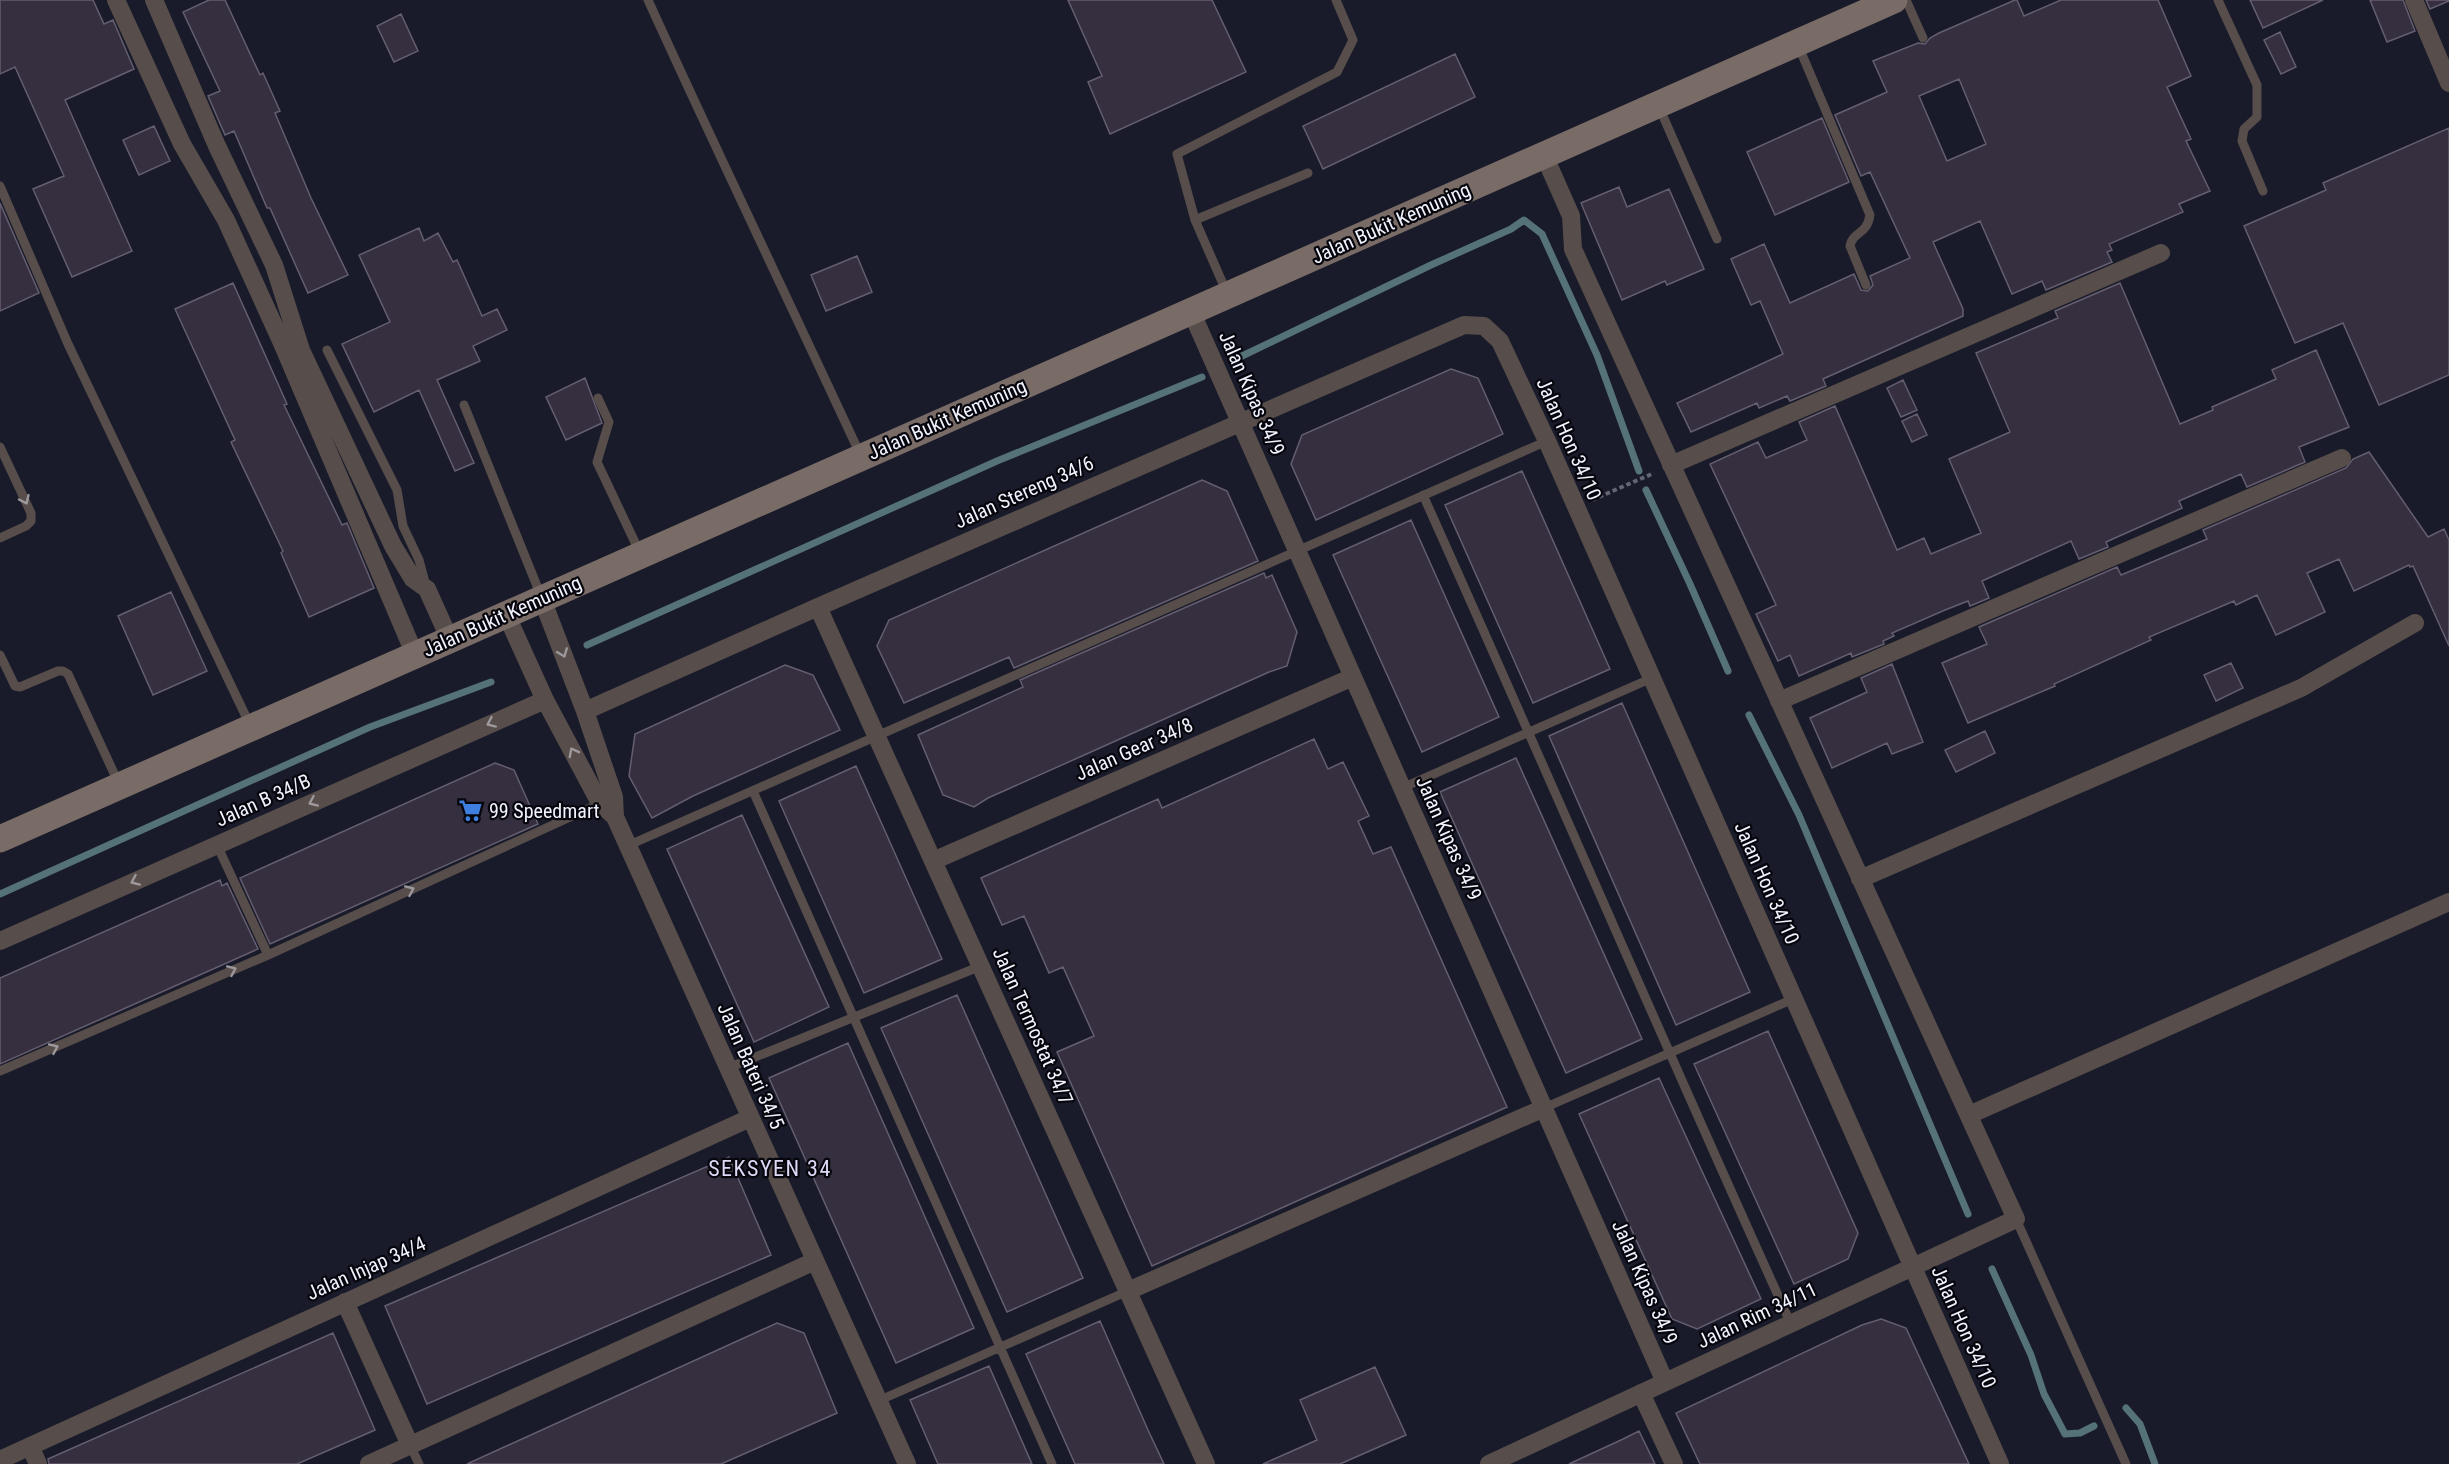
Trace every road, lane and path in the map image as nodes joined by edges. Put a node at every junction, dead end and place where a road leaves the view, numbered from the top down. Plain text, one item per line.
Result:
1 (116, 0) edge
2 (154, 0) edge
3 (648, 0) edge
4 (1335, 0) edge
5 (1894, 0) edge
6 (1906, 0) edge
7 (2218, 0) edge
8 (2414, 0) edge
9 (1923, 38) dead end
10 (1797, 43) junction
11 (2449, 83) edge
12 (1658, 104) junction
13 (1544, 155) junction
14 (1308, 173) dead end
15 (0, 186) edge
16 (2263, 191) dead end
17 (1195, 220) junction
18 (1717, 239) dead end
19 (2161, 253) dead end
20 (1866, 285) dead end
21 (1228, 295) junction
22 (1191, 311) junction
23 (1484, 326) joint
24 (327, 350) dead end
25 (598, 398) dead end
26 (464, 405) dead end
27 (1240, 422) junction
28 (1546, 441) junction
29 (0, 447) edge
30 (862, 457) junction
31 (2342, 458) dead end
32 (1671, 465) junction
33 (1423, 495) junction
34 (1576, 507) junction
35 (0, 538) edge
36 (1297, 551) junction
37 (641, 555) junction
38 (427, 589) junction
39 (542, 598) junction
40 (818, 607) junction
41 (506, 615) junction
42 (2415, 623) dead end
43 (450, 639) junction
44 (0, 655) edge
45 (415, 655) junction
46 (1353, 677) junction
47 (1652, 678) junction
48 (545, 700) junction
49 (1779, 701) junction
50 (585, 711) junction
51 (251, 728) junction
52 (1529, 732) junction
53 (877, 736) junction
54 (120, 786) junction
55 (1402, 788) junction
56 (753, 791) junction
57 (607, 800) junction
58 (0, 839) edge
59 (217, 845) junction
60 (627, 846) junction
61 (933, 861) junction
62 (1860, 879) junction
63 (2449, 902) edge
64 (0, 941) edge
65 (268, 955) junction
66 (981, 966) junction
67 (1793, 999) junction
68 (853, 1017) junction
69 (1668, 1054) junction
70 (728, 1068) junction
71 (0, 1071) edge
72 (1544, 1108) junction
73 (1969, 1115) junction
74 (750, 1118) junction
75 (2016, 1220) junction
76 (815, 1261) junction
77 (1913, 1267) junction
78 (1128, 1291) junction
79 (345, 1302) junction
80 (1791, 1324) junction
81 (1002, 1347) junction
82 (1665, 1382) junction
83 (1641, 1394) junction
84 (878, 1401) junction
85 (410, 1445) junction
86 (30, 1446) junction
87 (0, 1460) edge
88 (38, 1464) edge
89 (369, 1464) edge
90 (419, 1464) edge
91 (907, 1464) edge
92 (1052, 1464) edge
93 (1206, 1464) edge
94 (1489, 1464) edge
95 (1674, 1464) edge
96 (2000, 1464) edge
97 (2126, 1464) edge

1 - 45 street
2 - 38 street
3 - 30 lane
4 - 17 lane
5 - 10 main road, Jalan Bukit Kemuning
6 - 9 lane
7 - 16 lane
8 - 11 street
10 - 12 main road, Jalan Bukit Kemuning
10 - 20 lane
12 - 13 main road, Jalan Bukit Kemuning
12 - 18 lane
13 - 21 main road, Jalan Bukit Kemuning
13 - 32 street
14 - 17 lane
15 - 51 lane
17 - 21 lane
19 - 32 street
21 - 22 main road, Jalan Bukit Kemuning
22 - 27 street, Jalan Kipas 34/9
22 - 30 main road, Jalan Bukit Kemuning
23 - 27 street, Jalan Stereng 34/6
23 - 28 street, Jalan Hon 34/10
24 - 38 lane
25 - 37 lane
26 - 39 lane
27 - 36 street, Jalan Kipas 34/9
27 - 40 street, Jalan Stereng 34/6
28 - 33 lane
28 - 34 street, Jalan Hon 34/10
29 -> 35 lane
30 - 37 main road, Jalan Bukit Kemuning
31 - 49 street
32 - 34 path
32 - 49 street
33 - 36 lane
33 - 52 lane
34 - 47 street, Jalan Hon 34/10
36 - 46 street, Jalan Kipas 34/9
36 - 53 lane
37 - 39 main road, Jalan Bukit Kemuning
38 - 43 street
39 - 41 main road, Jalan Bukit Kemuning
39 -> 50 street
40 - 50 street, Jalan Stereng 34/6
40 - 53 street, Jalan Termostat 34/7
41 - 43 main road, Jalan Bukit Kemuning
41 - 48 street
42 - 62 street
43 - 45 main road, Jalan Bukit Kemuning
44 - 54 lane
45 - 51 main road, Jalan Bukit Kemuning
46 - 55 street, Jalan Kipas 34/9
46 - 61 street, Jalan Gear 34/8
47 - 52 lane
47 - 67 street, Jalan Hon 34/10
57 -> 48 street
48 -> 59 street, Jalan B 34/B
49 - 62 street
50 - 57 street
51 - 54 main road, Jalan Bukit Kemuning
52 - 55 lane
52 - 69 lane
53 - 56 lane
53 - 61 street, Jalan Termostat 34/7
54 - 58 main road, Jalan Bukit Kemuning
55 - 72 street, Jalan Kipas 34/9
56 - 60 lane
56 - 68 lane
57 - 60 street, Jalan Bateri 34/5
65 -> 57 lane
59 -> 64 street, Jalan B 34/B
59 - 65 lane
60 - 70 street, Jalan Bateri 34/5
61 - 66 street, Jalan Termostat 34/7
62 - 73 street
63 - 73 street
71 -> 65 lane
66 - 68 lane
66 - 78 street, Jalan Termostat 34/7
67 - 69 lane
67 - 77 street, Jalan Hon 34/10
68 - 70 lane
68 - 81 lane
69 - 72 lane
69 - 80 lane
70 - 74 street, Jalan Bateri 34/5
72 - 78 street
72 - 82 street, Jalan Kipas 34/9
73 - 75 street
74 - 76 street, Jalan Bateri 34/5
74 - 79 street, Jalan Injap 34/4
75 - 77 street, Jalan Rim 34/11
75 - 97 lane
76 - 84 street, Jalan Bateri 34/5
76 - 85 street
77 - 80 street, Jalan Rim 34/11
77 - 96 street, Jalan Hon 34/10
78 - 81 lane
78 - 93 street, Jalan Termostat 34/7
79 - 85 street
79 - 86 street, Jalan Injap 34/4
80 - 82 street, Jalan Rim 34/11
81 - 84 lane
81 - 92 lane
82 - 83 street, Jalan Rim 34/11
83 - 94 street, Jalan Rim 34/11
83 - 95 street
84 - 91 street, Jalan Bateri 34/5
85 - 89 street
85 - 90 lane
86 - 87 street, Jalan Injap 34/4
86 - 88 street

